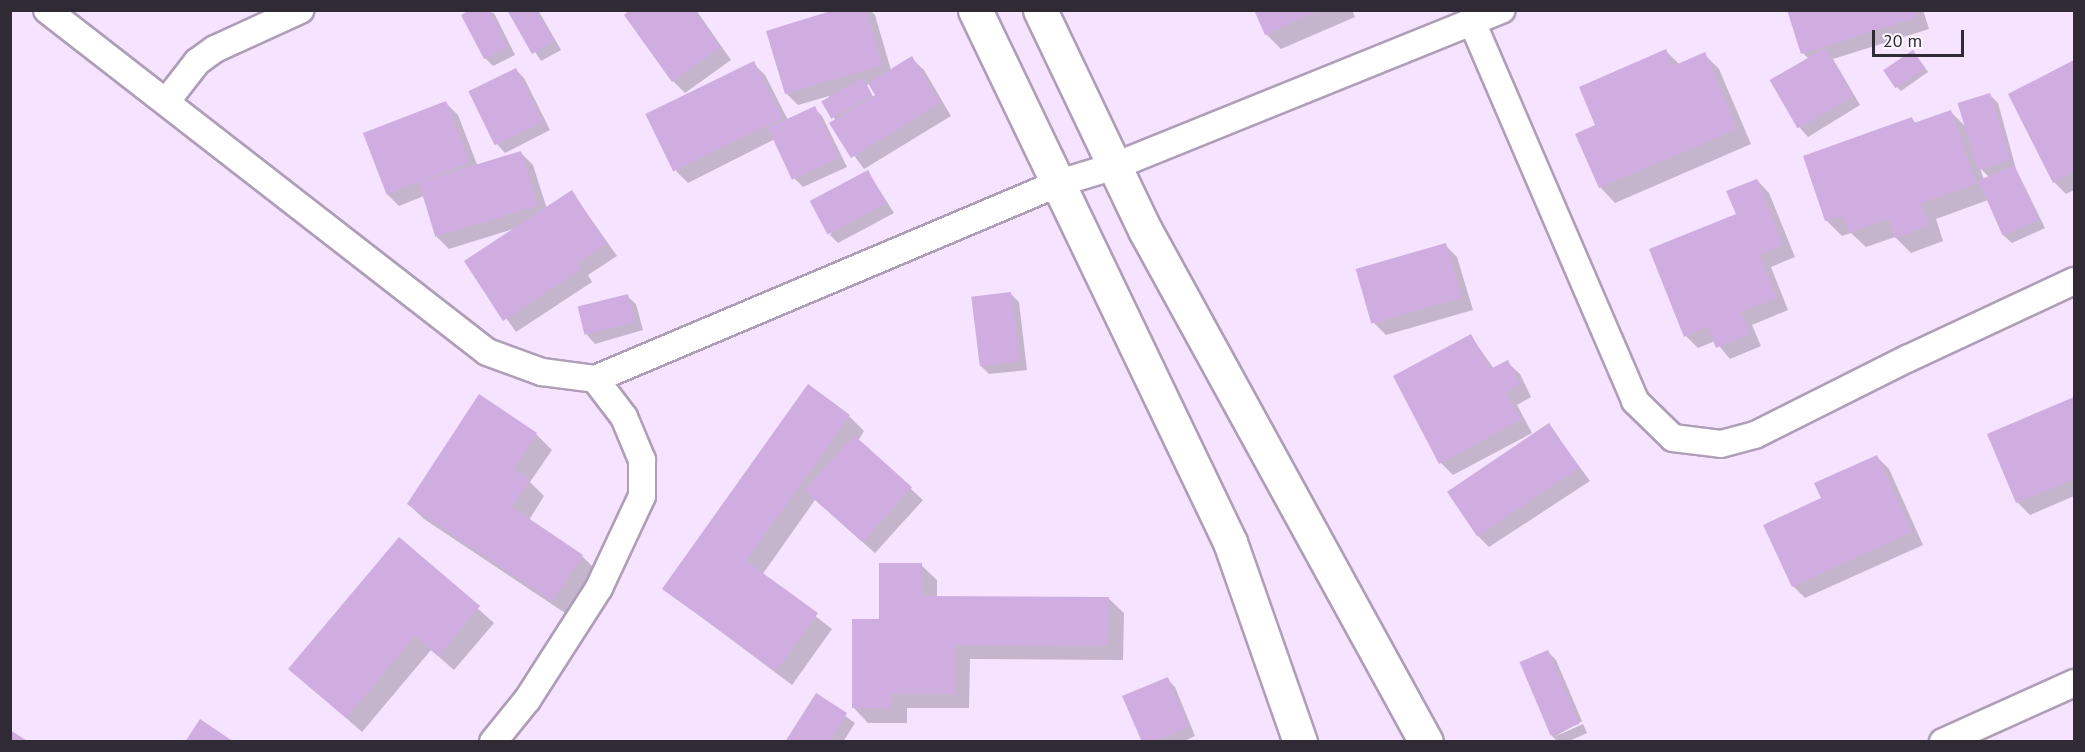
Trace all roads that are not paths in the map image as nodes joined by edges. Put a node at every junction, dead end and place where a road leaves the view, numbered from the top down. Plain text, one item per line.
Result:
1 (47, 10) edge
2 (300, 10) edge
3 (975, 10) edge
4 (1040, 10) edge
5 (1502, 10) edge
6 (1473, 24) junction
7 (166, 102) junction
8 (1115, 166) junction
9 (1059, 183) junction
10 (2074, 281) edge
11 (595, 379) junction
12 (2074, 683) edge
13 (493, 741) edge
14 (1299, 741) edge
15 (1426, 741) edge
16 (1944, 741) edge

1 - 7 street
2 - 7 street
3 - 9 street
4 - 8 street
5 - 6 street
6 - 8 street
6 - 10 street
7 - 11 street
8 - 9 street
8 - 15 street
9 - 11 street
9 - 14 street
11 - 13 street
12 - 16 street

